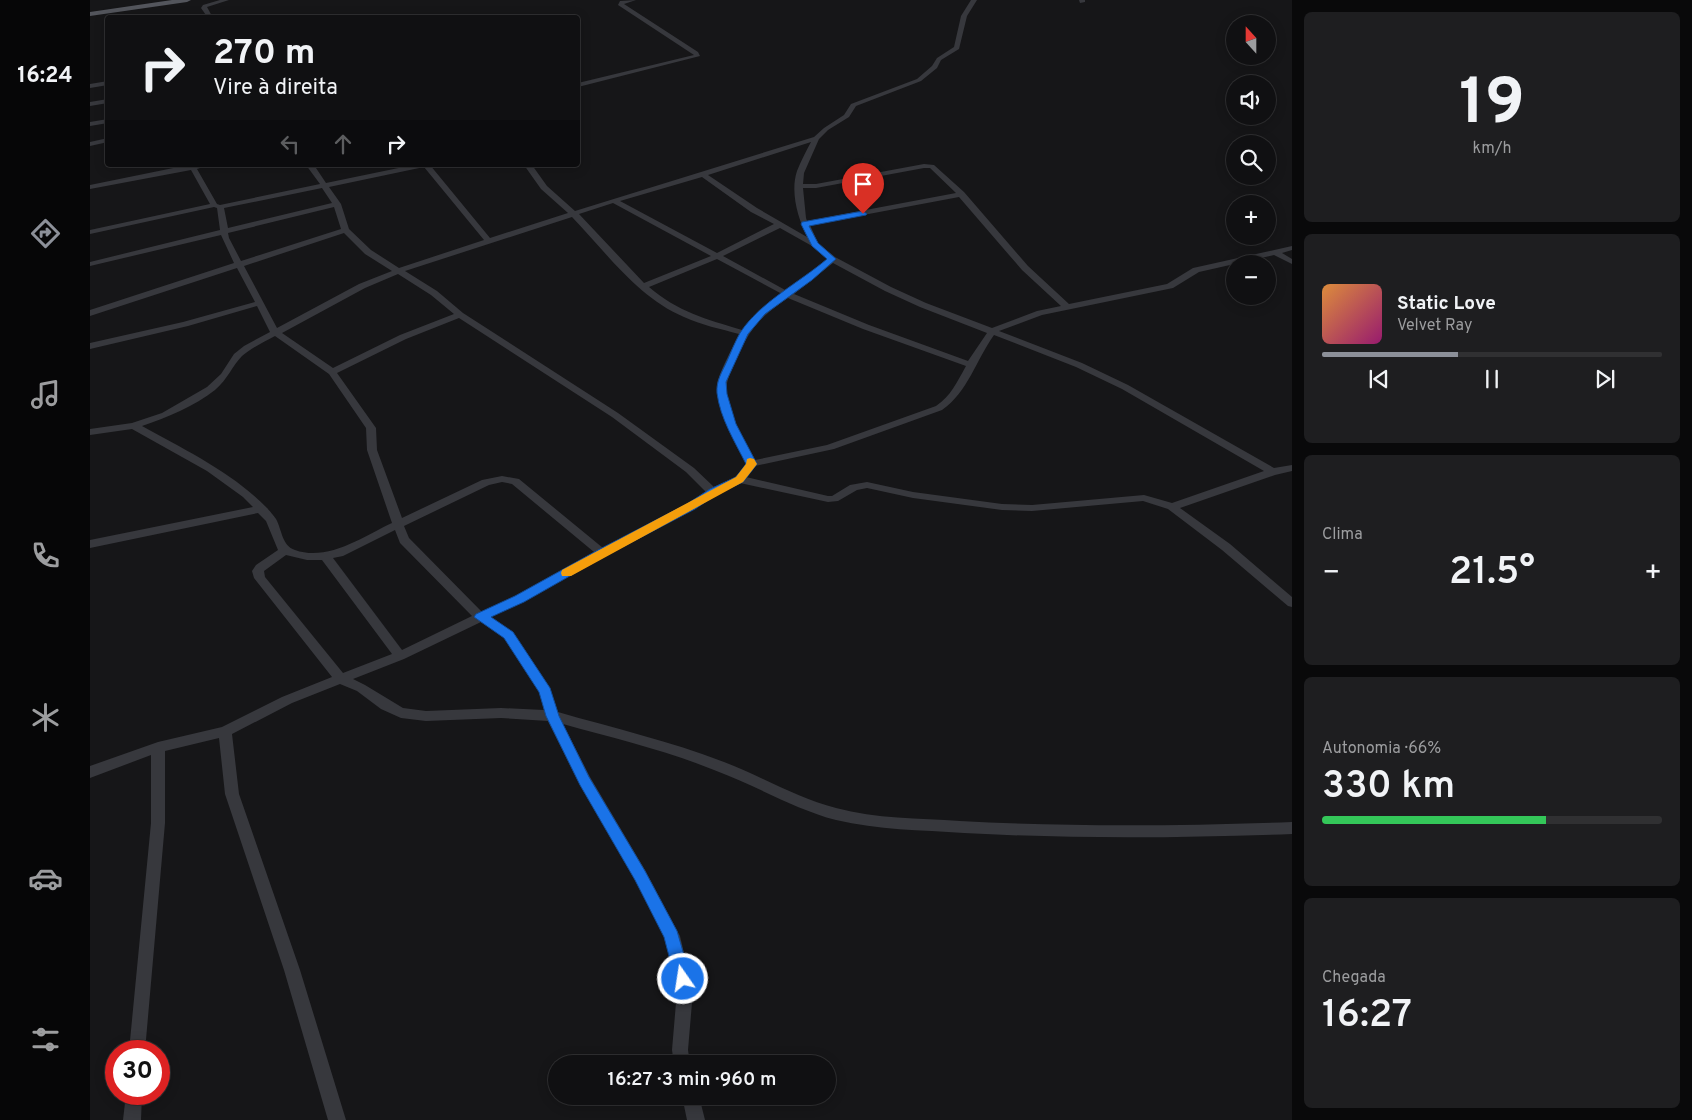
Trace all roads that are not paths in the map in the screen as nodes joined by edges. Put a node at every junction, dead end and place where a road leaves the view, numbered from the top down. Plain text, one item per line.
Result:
1 (187, 0) edge
2 (226, 0) edge
3 (633, 0) edge
4 (974, 0) edge
5 (90, 14) edge
6 (209, 15) edge
7 (105, 84) edge
8 (580, 84) edge
9 (90, 86) edge
10 (105, 102) edge
11 (90, 104) edge
12 (105, 122) edge
13 (90, 124) edge
14 (816, 138) junction
15 (105, 141) edge
16 (90, 144) edge
17 (188, 167) edge
18 (194, 167) edge
19 (311, 167) edge
20 (414, 167) edge
21 (427, 167) edge
22 (529, 167) edge
23 (703, 174) junction
24 (322, 184) junction
25 (800, 186) junction
26 (90, 187) edge
27 (960, 194) junction
28 (614, 201) junction
29 (338, 204) junction
30 (217, 206) junction
31 (574, 214) junction
32 (805, 224) junction
33 (779, 225) junction
34 (345, 230) junction
35 (225, 231) junction
36 (90, 232) edge
37 (489, 242) junction
38 (815, 244) junction
39 (1292, 248) edge
40 (1275, 252) junction
41 (716, 257) junction
42 (832, 259) junction
43 (1292, 262) edge
44 (90, 264) edge
45 (239, 264) junction
46 (398, 271) junction
47 (644, 286) junction
48 (787, 294) junction
49 (259, 303) junction
50 (1067, 307) junction
51 (90, 313) edge
52 (460, 315) junction
53 (992, 331) junction
54 (275, 332) junction
55 (744, 333) junction
56 (90, 346) edge
57 (970, 365) junction
58 (332, 372) junction
59 (134, 426) junction
60 (90, 432) edge
61 (1292, 461) edge
62 (752, 464) junction
63 (1292, 468) edge
64 (1271, 472) junction
65 (739, 479) junction
66 (713, 492) junction
67 (1172, 507) junction
68 (262, 509) junction
69 (399, 524) junction
70 (377, 534) junction
71 (404, 540) junction
72 (90, 544) edge
73 (286, 550) junction
74 (602, 553) junction
75 (326, 556) junction
76 (1292, 603) edge
77 (480, 617) junction
78 (400, 656) junction
79 (340, 679) junction
80 (552, 716) junction
81 (225, 731) junction
82 (158, 747) junction
83 (90, 772) edge
84 (1292, 828) edge
85 (138, 1040) edge
86 (681, 1055) edge
87 (133, 1105) edge
88 (692, 1105) edge
89 (132, 1120) edge
90 (336, 1120) edge
91 (696, 1120) edge

1 - 5 main road
2 - 6 street
3 - 8 street
4 - 14 street
7 - 9 street
10 - 11 street
12 - 13 street
14 - 23 street
14 - 25 street
15 - 16 street
17 - 26 street
18 - 30 street
19 - 24 street
20 - 24 street
21 - 37 street
22 - 31 street
23 - 28 street
23 - 33 street
24 - 29 street
24 - 30 street
25 - 27 street
25 - 32 street
27 - 32 street
27 - 50 street
28 - 31 street
28 - 41 street
29 - 34 street
29 - 35 street
30 - 35 street
30 - 36 street
31 - 37 street
31 - 47 street
32 - 38 street
33 - 38 street
33 - 41 street
34 - 45 street
34 - 46 street
35 - 44 street
35 - 45 street
37 - 46 street
38 - 42 street
39 - 40 street
40 - 43 street
40 - 50 street
41 - 47 street
41 - 48 street
42 - 48 street
42 - 53 street
45 - 49 street
45 - 51 street
46 - 52 street
46 - 54 street
47 - 55 street
48 - 55 street
48 - 57 street
49 - 54 street
49 - 56 street
50 - 53 street
52 - 58 street
52 - 66 street
53 - 57 street
53 - 64 street
54 - 58 street
54 - 59 street
55 - 62 street
57 - 62 street
58 - 69 street
59 - 60 street
59 - 68 street
61 - 64 street
62 - 65 street
63 - 64 street
64 - 67 street
65 - 66 street
65 - 67 street
66 - 74 street
67 - 76 street
68 - 72 street
68 - 73 street
69 - 70 street
69 - 71 street
69 - 74 street
70 - 71 street
70 - 75 street
71 - 77 street
73 - 75 street
73 - 79 street
74 - 77 street
75 - 78 street
77 - 78 street
77 - 80 street
78 - 79 street
79 - 80 street
79 - 81 street
80 - 84 street
80 - 86 street
81 - 82 street
81 - 90 street
82 - 83 street
82 - 85 street
87 - 89 street
88 - 91 street

